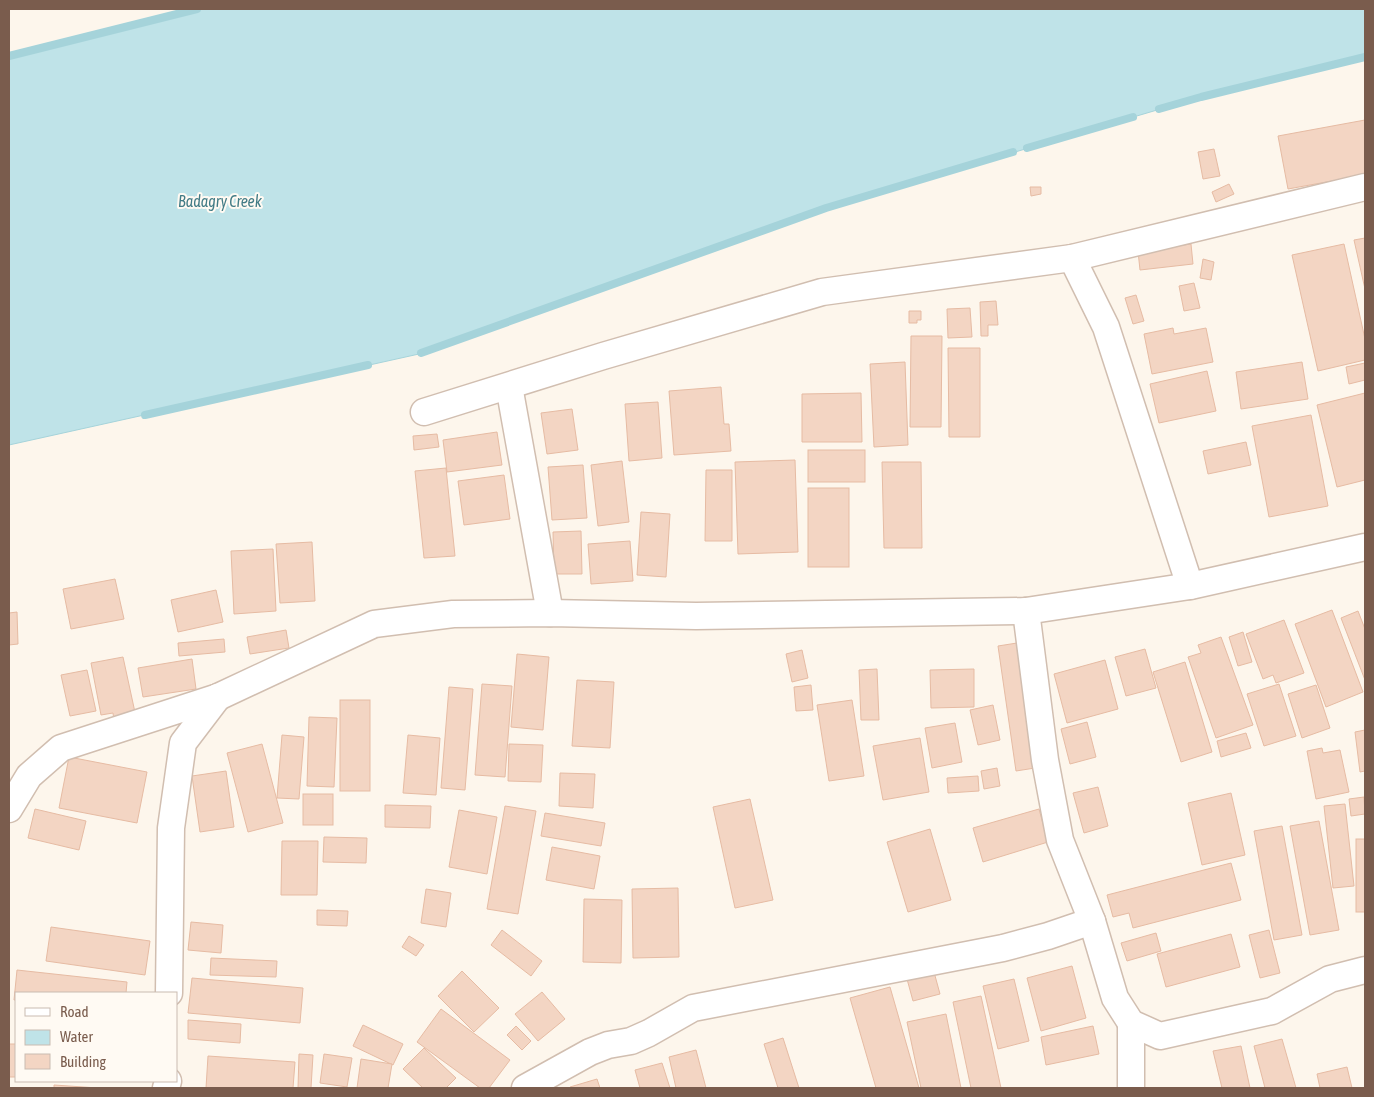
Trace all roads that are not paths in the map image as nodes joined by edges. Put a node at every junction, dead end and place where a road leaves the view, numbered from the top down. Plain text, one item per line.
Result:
1 (1365, 187) edge
2 (1072, 258) junction
3 (509, 386) junction
4 (424, 412) dead end
5 (1365, 547) edge
6 (1190, 586) junction
7 (1026, 612) junction
8 (550, 613) junction
9 (218, 697) junction
10 (19, 776) edge
11 (9, 809) edge
12 (1092, 921) junction
13 (1365, 970) edge
14 (169, 992) edge
15 (1131, 1023) junction
16 (525, 1088) edge
17 (1131, 1088) edge

1 - 2 street
2 - 3 street
2 - 6 street
3 - 4 street
3 - 8 street
5 - 6 street
6 - 7 street
7 - 8 street
7 - 12 street
8 - 9 street
9 - 10 street
9 - 14 street
10 - 11 street
12 - 15 street
12 - 16 street
13 - 15 street
15 - 17 street

